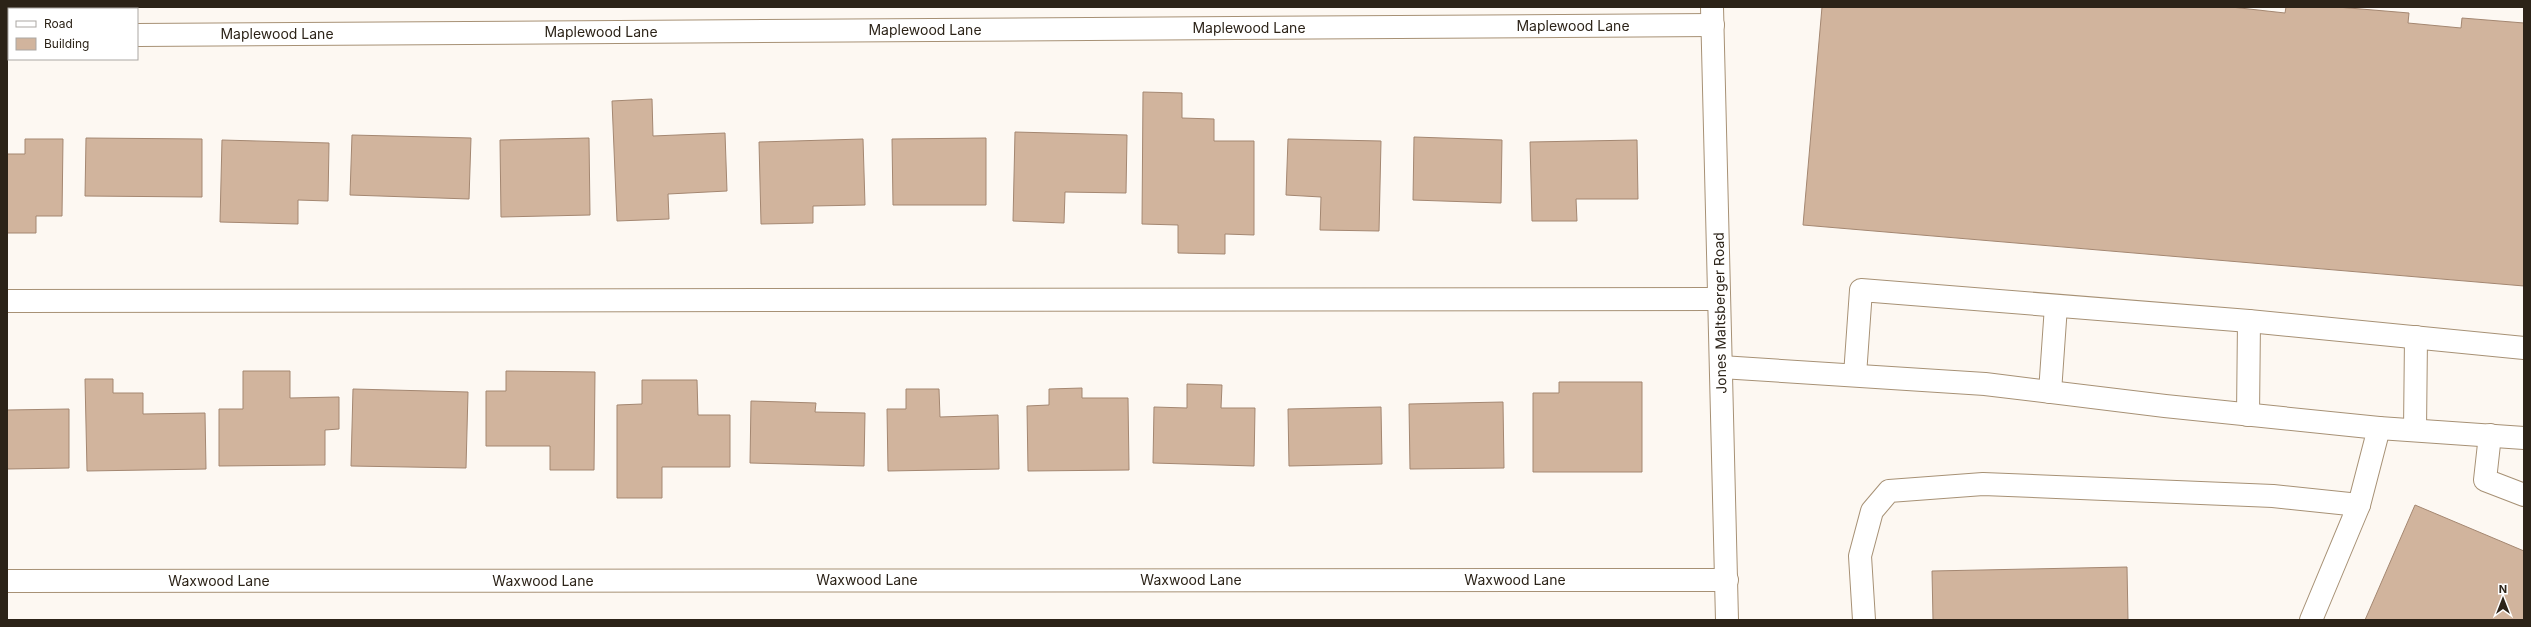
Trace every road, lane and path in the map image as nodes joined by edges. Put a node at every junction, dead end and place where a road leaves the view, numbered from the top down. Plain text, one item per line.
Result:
1 (1712, 16) edge
2 (138, 35) edge
3 (1719, 299) junction
4 (7, 300) edge
5 (2056, 306) junction
6 (2249, 320) junction
7 (2416, 337) junction
8 (2524, 348) edge
9 (1721, 367) junction
10 (1855, 375) junction
11 (2050, 392) junction
12 (2248, 415) junction
13 (2379, 428) junction
14 (2415, 430) junction
15 (2490, 435) junction
16 (2524, 438) edge
17 (2524, 495) edge
18 (2359, 505) junction
19 (1727, 580) junction
20 (7, 581) edge
21 (1727, 620) edge
22 (1864, 620) edge
23 (2312, 620) edge

1 - 2 street, Maplewood Lane
1 - 3 street, Jones Maltsberger Road
3 - 4 street
3 - 9 street, Jones Maltsberger Road
5 - 6 street
5 - 10 street
5 - 11 street
6 - 7 street
6 - 12 street
7 - 8 street
7 - 14 street
9 - 10 street
9 - 19 street, Jones Maltsberger Road
10 - 11 street
11 - 12 street
12 - 13 street
13 - 14 street
13 - 18 street
14 - 15 street
15 - 16 street
15 - 17 street
18 - 22 street
18 - 23 street
19 - 20 street, Waxwood Lane
19 - 21 street, Jones Maltsberger Road

